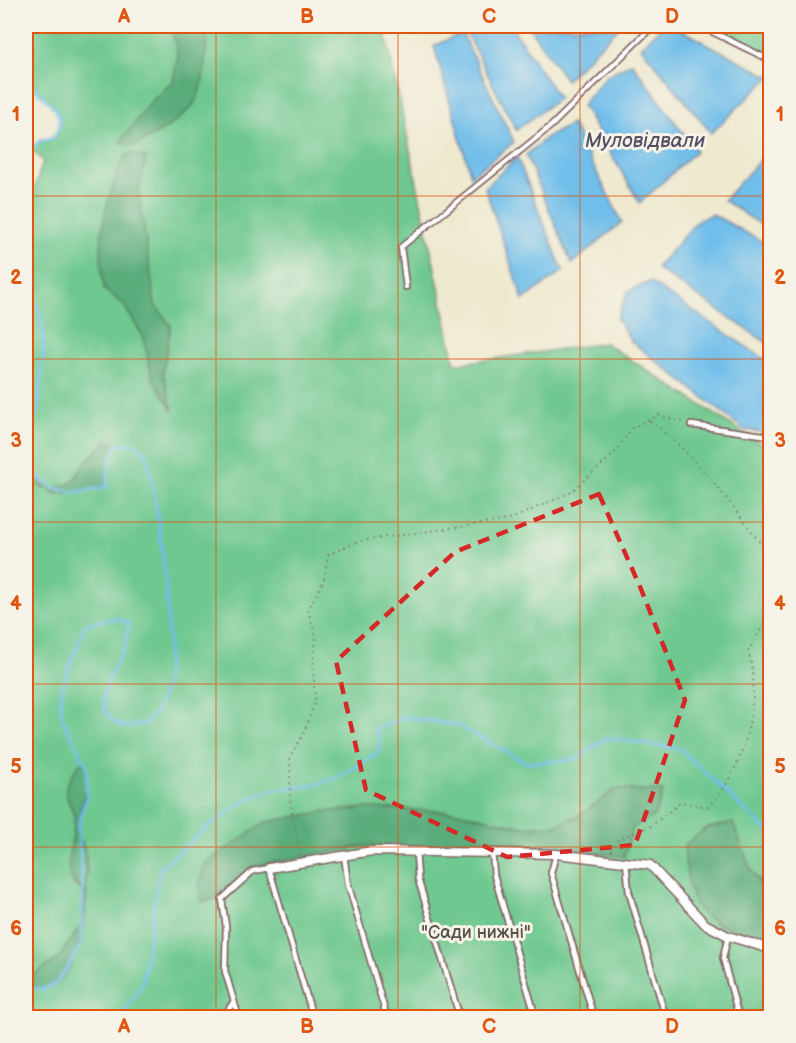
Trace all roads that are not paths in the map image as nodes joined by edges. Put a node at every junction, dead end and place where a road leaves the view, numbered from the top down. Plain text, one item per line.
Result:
1 (653, 26) edge
2 (699, 26) edge
3 (771, 60) edge
4 (406, 287) dead end
5 (692, 425) road end
6 (771, 436) edge
7 (416, 852) junction
8 (492, 852) junction
9 (556, 854) junction
10 (344, 855) junction
11 (626, 862) junction
12 (269, 868) junction
13 (728, 936) junction
14 (771, 949) edge
15 (234, 1001) junction
16 (223, 1017) edge
17 (239, 1017) edge
18 (313, 1017) edge
19 (387, 1017) edge
20 (460, 1017) edge
21 (536, 1017) edge
22 (594, 1017) edge
23 (666, 1017) edge
24 (739, 1017) edge

1 - 4 lane
2 - 3 lane
5 - 6 lane
7 - 8 street
7 - 10 street
7 - 20 lane
8 - 9 street
8 - 21 lane
9 - 11 street
9 - 22 lane
10 - 12 street
10 - 19 lane
11 - 13 street
11 - 23 lane
12 - 15 lane
12 - 18 lane
13 - 14 street
13 - 24 lane
15 - 16 lane
15 - 17 lane

